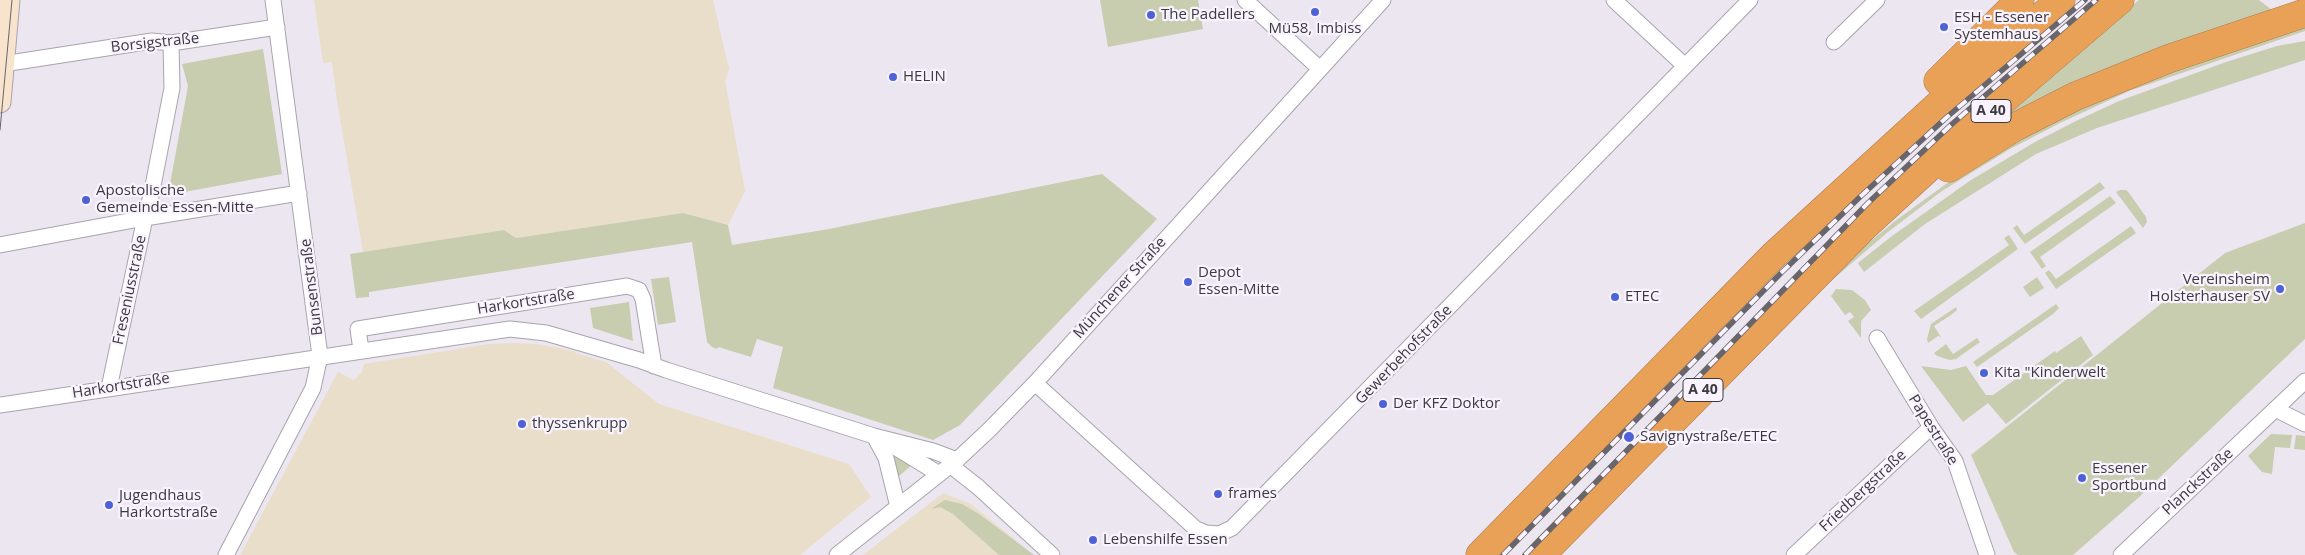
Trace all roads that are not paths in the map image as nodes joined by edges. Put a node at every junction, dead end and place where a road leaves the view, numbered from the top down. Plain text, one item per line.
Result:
1 (273, 0) edge
2 (1245, 0) edge
3 (1383, 0) edge
4 (1614, 0) edge
5 (1750, 0) edge
6 (1877, 0) edge
7 (2020, 0) edge
8 (2061, 0) edge
9 (2120, 0) edge
10 (6, 5) edge
11 (2305, 13) edge
12 (277, 27) junction
13 (1834, 42) dead end
14 (171, 43) junction
15 (2, 62) edge
16 (1685, 66) junction
17 (1320, 68) junction
18 (0, 102) edge
19 (299, 193) junction
20 (145, 218) junction
21 (1865, 226) junction
22 (0, 245) edge
23 (1774, 255) junction
24 (1877, 338) dead end
25 (360, 350) junction
26 (320, 356) junction
27 (654, 366) junction
28 (2305, 381) edge
29 (1035, 383) junction
30 (109, 388) junction
31 (0, 404) edge
32 (2275, 409) junction
33 (2305, 424) edge
34 (1931, 427) junction
35 (874, 436) junction
36 (948, 466) junction
37 (898, 507) junction
38 (226, 555) edge
39 (837, 555) edge
40 (1052, 555) edge
41 (1480, 555) edge
42 (1541, 555) edge
43 (1794, 555) edge
44 (1987, 555) edge
45 (2121, 555) edge

1 - 12 street, Bunsenstraße
2 - 17 street
3 - 17 street, Münchener Straße
4 - 16 street
5 - 16 street, Gewerbehofstraße
6 - 13 street
7 - 23 highway
8 - 23 highway, A 40
9 - 21 highway, A 40
10 - 15 main road
11 - 21 highway
12 - 14 street, Borsigstraße
12 - 19 street, Bunsenstraße
14 - 15 street, Borsigstraße
14 - 20 street, Freseniusstraße
15 - 18 main road
16 - 29 street, Gewerbehofstraße
17 - 29 street, Münchener Straße
19 - 20 street
19 - 26 street, Bunsenstraße
20 - 22 street
20 - 30 street, Freseniusstraße
21 - 42 highway, A 40
23 - 41 highway, A 40
24 - 34 street, Papestraße
25 - 26 street, Harkortstraße
25 - 27 street, Harkortstraße
25 - 27 street, Harkortstraße
26 - 30 street, Harkortstraße
26 - 38 street, Bunsenstraße
27 - 35 street, Harkortstraße
28 - 32 street, Planckstraße
29 - 36 street, Münchener Straße
30 - 31 street, Harkortstraße
32 - 33 street
32 - 45 street, Planckstraße
34 - 43 street, Friedbergstraße
34 - 44 street, Papestraße
35 - 36 street, Harkortstraße
35 - 36 street, Harkortstraße
35 - 37 street
36 - 37 street, Münchener Straße
36 - 40 street, Harkortstraße
37 - 39 street, Münchener Straße

